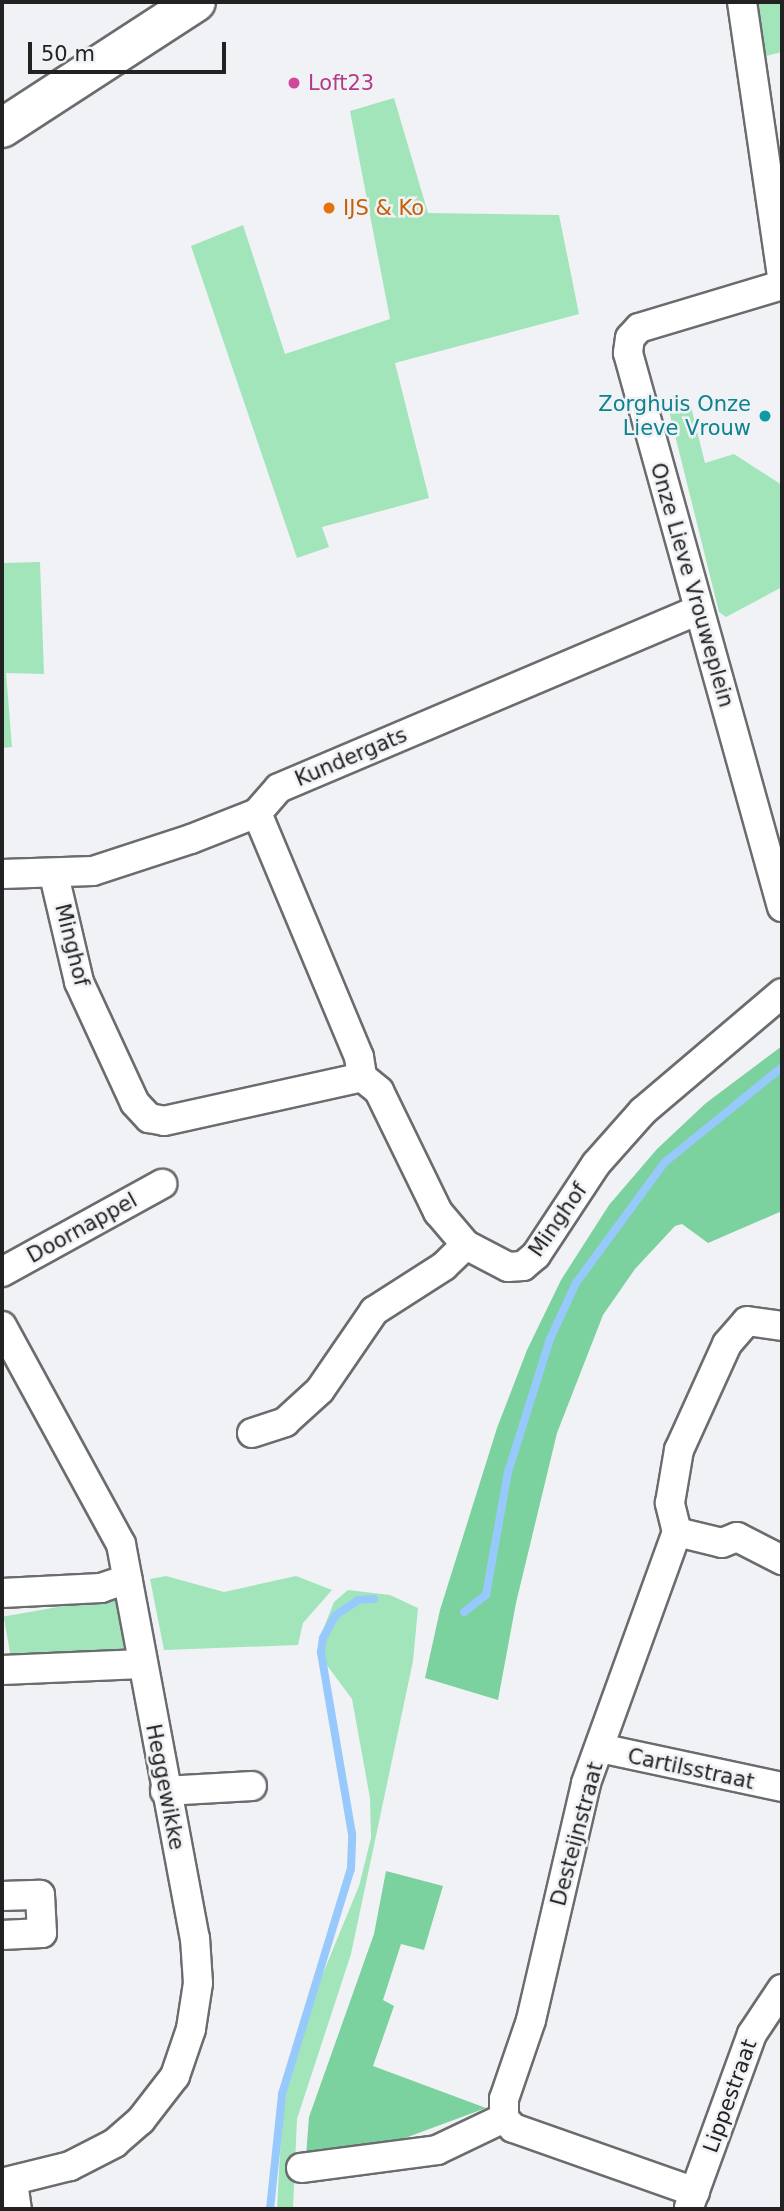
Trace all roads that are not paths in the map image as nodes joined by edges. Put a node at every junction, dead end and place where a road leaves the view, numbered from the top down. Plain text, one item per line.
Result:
1 (196, 2) edge
2 (742, 2) edge
3 (2, 128) edge
4 (782, 275) edge
5 (782, 285) edge
6 (698, 610) junction
7 (257, 813) junction
8 (2, 874) edge
9 (54, 875) junction
10 (782, 907) edge
11 (782, 993) edge
12 (362, 1077) junction
13 (162, 1184) dead end
14 (466, 1245) junction
15 (2, 1272) edge
16 (782, 1326) edge
17 (5, 1338) edge
18 (252, 1433) dead end
19 (677, 1532) junction
20 (782, 1560) edge
21 (127, 1579) junction
22 (2, 1592) edge
23 (142, 1664) junction
24 (2, 1670) edge
25 (600, 1748) junction
26 (252, 1786) dead end
27 (782, 1787) edge
28 (165, 1791) junction
29 (2, 1896) edge
30 (2, 1935) edge
31 (782, 1989) edge
32 (504, 2118) junction
33 (301, 2168) dead end
34 (10, 2191) edge
35 (692, 2200) edge

1 - 3 main road
2 - 4 street
5 - 6 street, Onze Lieve Vrouweplein
6 - 7 street, Kundergats
6 - 10 street, Onze Lieve Vrouweplein
7 - 9 street, Kundergats
7 - 12 street, Minghof
8 - 9 street, Kundergats
9 - 12 street, Minghof
11 - 14 street, Minghof
12 - 14 street, Minghof
13 - 15 street, Doornappel
14 - 18 street
16 - 19 street, Desteijnstraat
17 - 21 street, Heggewikke
19 - 20 street
19 - 25 street, Desteijnstraat
21 - 22 street
21 - 23 street, Heggewikke
23 - 24 street
23 - 28 street, Heggewikke
25 - 27 street, Cartilsstraat
25 - 32 street, Desteijnstraat
26 - 28 street
28 - 34 street, Heggewikke
29 - 30 street
31 - 35 street, Lippestraat
32 - 33 street
32 - 35 street

